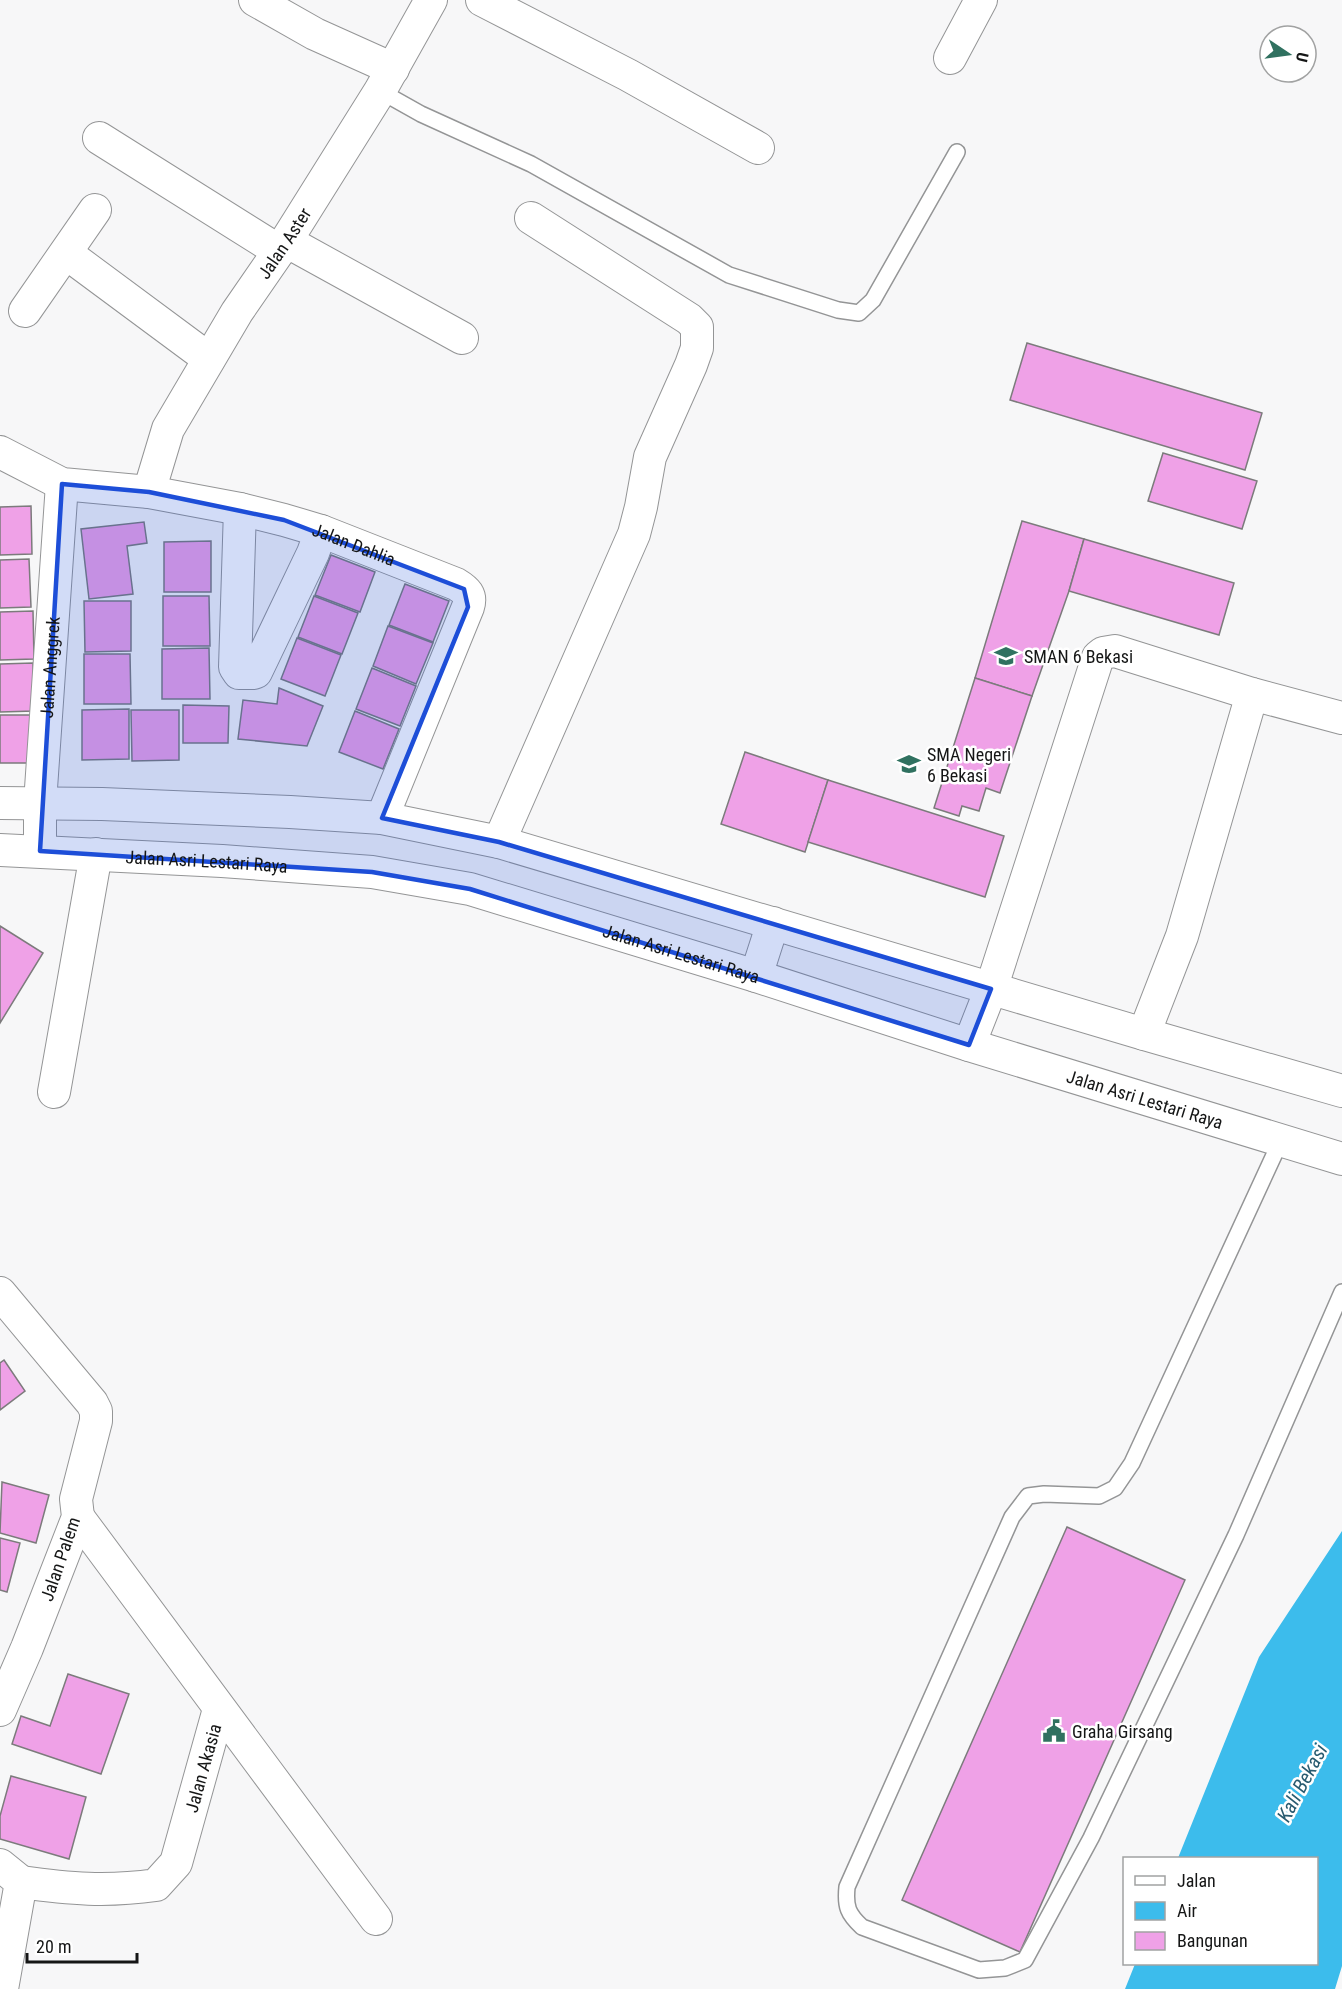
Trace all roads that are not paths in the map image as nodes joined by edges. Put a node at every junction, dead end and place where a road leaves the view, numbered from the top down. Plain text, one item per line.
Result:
1 (255, 0) edge
2 (431, 0) edge
3 (482, 0) edge
4 (981, 0) edge
5 (950, 58) dead end
6 (387, 80) junction
7 (99, 138) dead end
8 (758, 148) dead end
9 (957, 152) dead end
10 (96, 210) dead end
11 (531, 218) dead end
12 (282, 246) junction
13 (66, 253) junction
14 (25, 311) dead end
15 (462, 338) dead end
16 (209, 359) junction
17 (0, 452) edge
18 (62, 484) junction
19 (149, 492) junction
20 (240, 509) junction
21 (321, 531) junction
22 (1252, 694) junction
23 (1342, 718) edge
24 (0, 803) edge
25 (40, 803) junction
26 (224, 809) junction
27 (382, 818) junction
28 (499, 842) junction
29 (0, 850) edge
30 (40, 851) junction
31 (96, 854) junction
32 (222, 861) junction
33 (773, 923) junction
34 (756, 976) junction
35 (991, 989) junction
36 (1144, 1034) junction
37 (969, 1045) junction
38 (1342, 1091) edge
39 (54, 1092) dead end
40 (1281, 1140) junction
41 (1342, 1159) edge
42 (1342, 1292) edge
43 (0, 1293) edge
44 (78, 1516) junction
45 (219, 1709) junction
46 (0, 1710) edge
47 (10, 1873) edge
48 (376, 1919) dead end
49 (2, 1989) edge

1 - 6 street
2 - 6 street, Jalan Aster
3 - 8 street
4 - 5 street
6 - 9 lane
6 - 12 street, Jalan Aster
7 - 12 street
10 - 13 street
11 - 28 street
12 - 15 street
12 - 16 street, Jalan Aster
13 - 14 street
13 - 16 street
16 - 19 street, Jalan Aster
17 - 18 street, Jalan Dahlia
18 - 19 street, Jalan Dahlia
18 - 25 street, Jalan Anggrek
19 - 20 street, Jalan Dahlia
20 - 21 street, Jalan Dahlia
20 - 21 street
21 - 27 street, Jalan Dahlia
22 - 23 street
22 - 35 street
22 - 36 street
24 - 25 street
25 - 26 street
25 - 30 street, Jalan Anggrek
26 - 27 street
26 - 32 street
27 - 28 street
28 - 33 street
29 - 30 street, Jalan Asri Lestari Raya
30 - 31 street, Jalan Asri Lestari Raya
31 - 32 street, Jalan Asri Lestari Raya
31 - 39 street
32 - 34 street, Jalan Asri Lestari Raya
33 - 34 street
33 - 35 street
34 - 37 street, Jalan Asri Lestari Raya
35 - 36 street
35 - 37 street
36 - 38 street
37 - 40 street, Jalan Asri Lestari Raya
40 - 41 street, Jalan Asri Lestari Raya
40 - 42 lane
43 - 44 street, Jalan Palem
44 - 45 street, Jalan Akasia
44 - 46 street, Jalan Palem
45 - 47 street, Jalan Akasia
45 - 48 street
47 - 49 street

